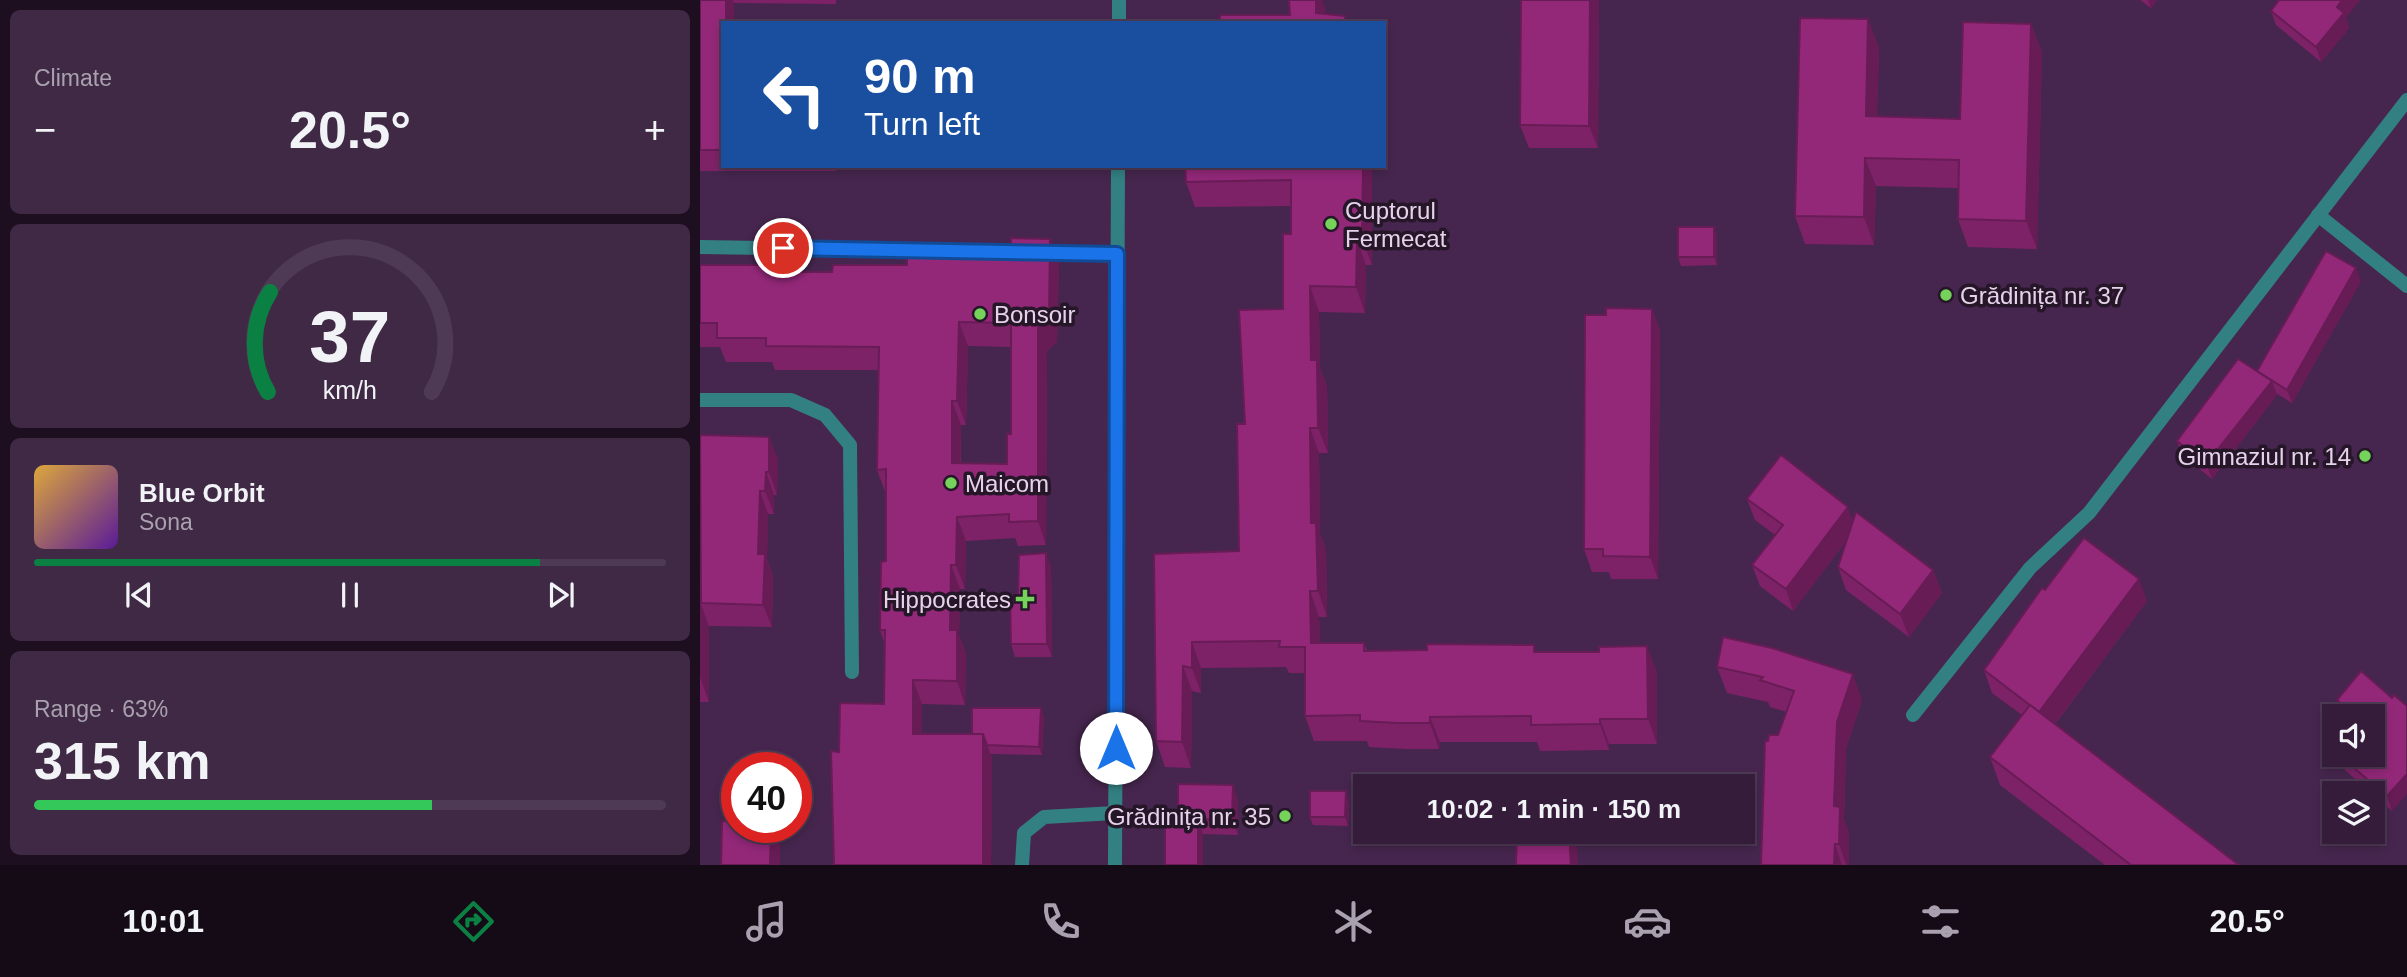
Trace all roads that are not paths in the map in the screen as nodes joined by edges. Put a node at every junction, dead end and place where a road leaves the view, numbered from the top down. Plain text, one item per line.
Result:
1 (1119, 0) edge
2 (1119, 21) edge
3 (2407, 100) edge
4 (1118, 168) edge
5 (2318, 215) junction
6 (700, 247) edge
7 (1117, 254) junction
8 (2407, 286) edge
9 (700, 400) edge
10 (852, 672) dead end
11 (1913, 715) dead end
12 (1115, 813) junction
13 (1022, 865) edge
14 (1115, 865) edge

1 - 2 street
3 - 5 street
4 - 7 street
5 - 8 street
5 - 11 street
6 - 7 street
7 - 12 street
9 - 10 street
12 - 13 street
12 - 14 street

